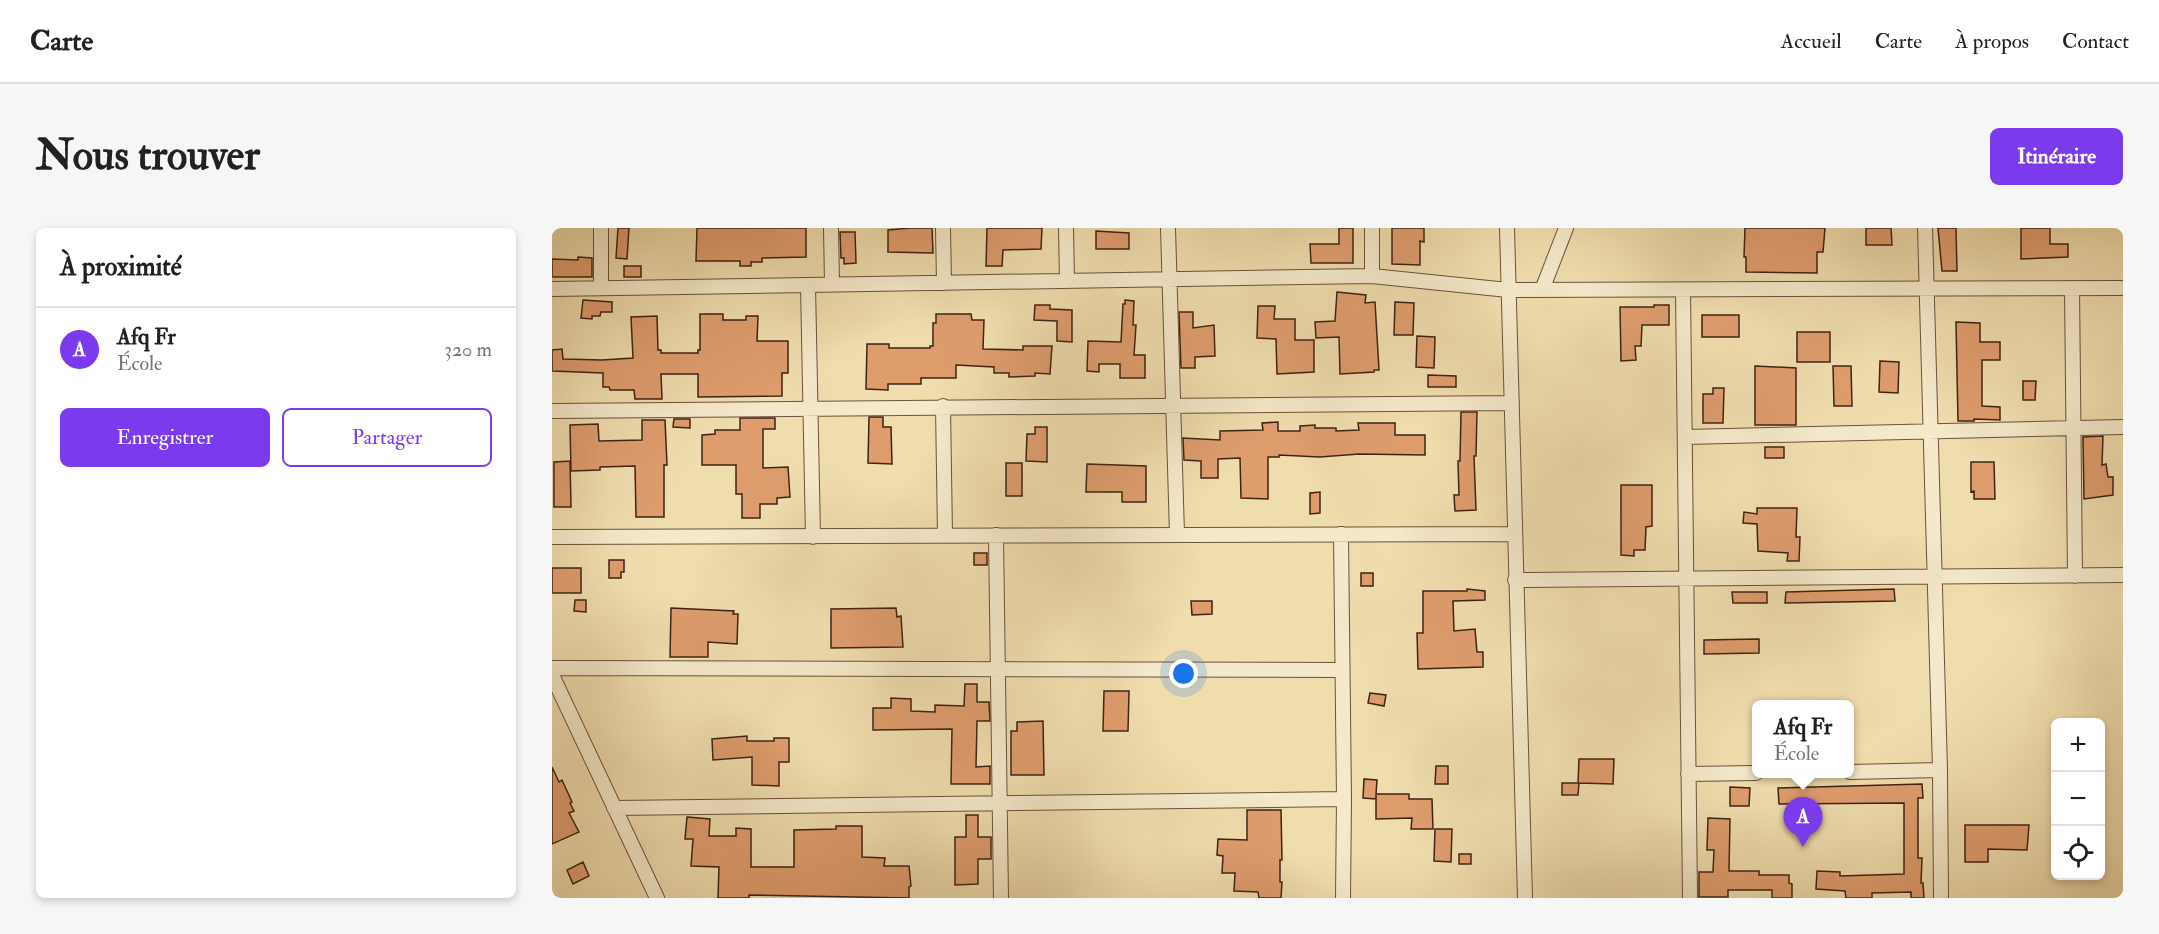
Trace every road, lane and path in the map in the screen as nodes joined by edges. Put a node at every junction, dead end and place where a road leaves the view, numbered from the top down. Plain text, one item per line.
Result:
1 (601, 228) edge
2 (831, 228) edge
3 (943, 228) edge
4 (1066, 228) edge
5 (1168, 228) edge
6 (1372, 228) edge
7 (1507, 228) edge
8 (1566, 228) edge
9 (1925, 228) edge
10 (1372, 276) junction
11 (1169, 279) junction
12 (1067, 280) junction
13 (944, 283) junction
14 (832, 284) junction
15 (808, 285) junction
16 (601, 288) junction
17 (2072, 288) junction
18 (2123, 288) edge
19 (552, 289) edge
20 (1927, 289) junction
21 (1508, 290) junction
22 (1542, 290) junction
23 (1683, 290) junction
24 (1512, 403) junction
25 (1173, 405) junction
26 (943, 406) junction
27 (810, 407) junction
28 (552, 411) edge
29 (2123, 427) edge
30 (2073, 428) junction
31 (1931, 431) junction
32 (1685, 437) junction
33 (1341, 534) junction
34 (1514, 534) junction
35 (945, 535) junction
36 (996, 535) junction
37 (1177, 535) junction
38 (552, 537) edge
39 (813, 537) junction
40 (2123, 575) edge
41 (2075, 576) junction
42 (1935, 577) junction
43 (1686, 578) junction
44 (1515, 580) junction
45 (552, 668) edge
46 (998, 669) junction
47 (1342, 670) junction
48 (552, 675) edge
49 (1940, 770) junction
50 (1854, 772) edge
51 (1752, 773) edge
52 (1688, 774) junction
53 (1344, 799) junction
54 (1000, 803) junction
55 (614, 808) junction
56 (657, 898) edge
57 (1000, 898) edge
58 (1343, 898) edge
59 (1525, 898) edge
60 (1690, 898) edge
61 (1941, 898) edge

1 - 16 street
2 - 14 street
3 - 13 street
4 - 12 street
5 - 11 street
6 - 10 street
7 - 21 street
8 - 22 street
9 - 20 street
10 - 11 street
10 - 21 street
11 - 12 street
11 - 25 street
12 - 13 street
13 - 14 street
14 - 15 street
15 - 16 street
15 - 27 street
16 - 19 street
17 - 18 street
17 - 20 street
17 - 30 street
20 - 23 street
20 - 31 street
21 - 22 street
21 - 24 street
22 - 23 street
23 - 32 street
24 - 25 street
24 - 34 street
25 - 26 street
25 - 37 street
26 - 27 street
26 - 35 street
27 - 28 street
27 - 39 street
29 - 30 street
30 - 31 street
30 - 41 street
31 - 32 street
31 - 42 street
32 - 43 street
33 - 34 street
33 - 37 street
33 - 47 street
34 - 44 street
35 - 36 street
35 - 39 street
36 - 37 street
36 - 46 street
38 - 39 street
40 - 41 street
41 - 42 street
42 - 43 street
42 - 49 street
43 - 44 street
43 - 52 street
44 - 59 street
45 - 46 street
46 - 47 street
46 - 54 street
47 - 53 street
48 - 55 street
49 - 50 street
49 - 61 street
51 - 52 street
52 - 60 street
53 - 54 street
53 - 58 street
54 - 55 street
54 - 57 street
55 - 56 street

